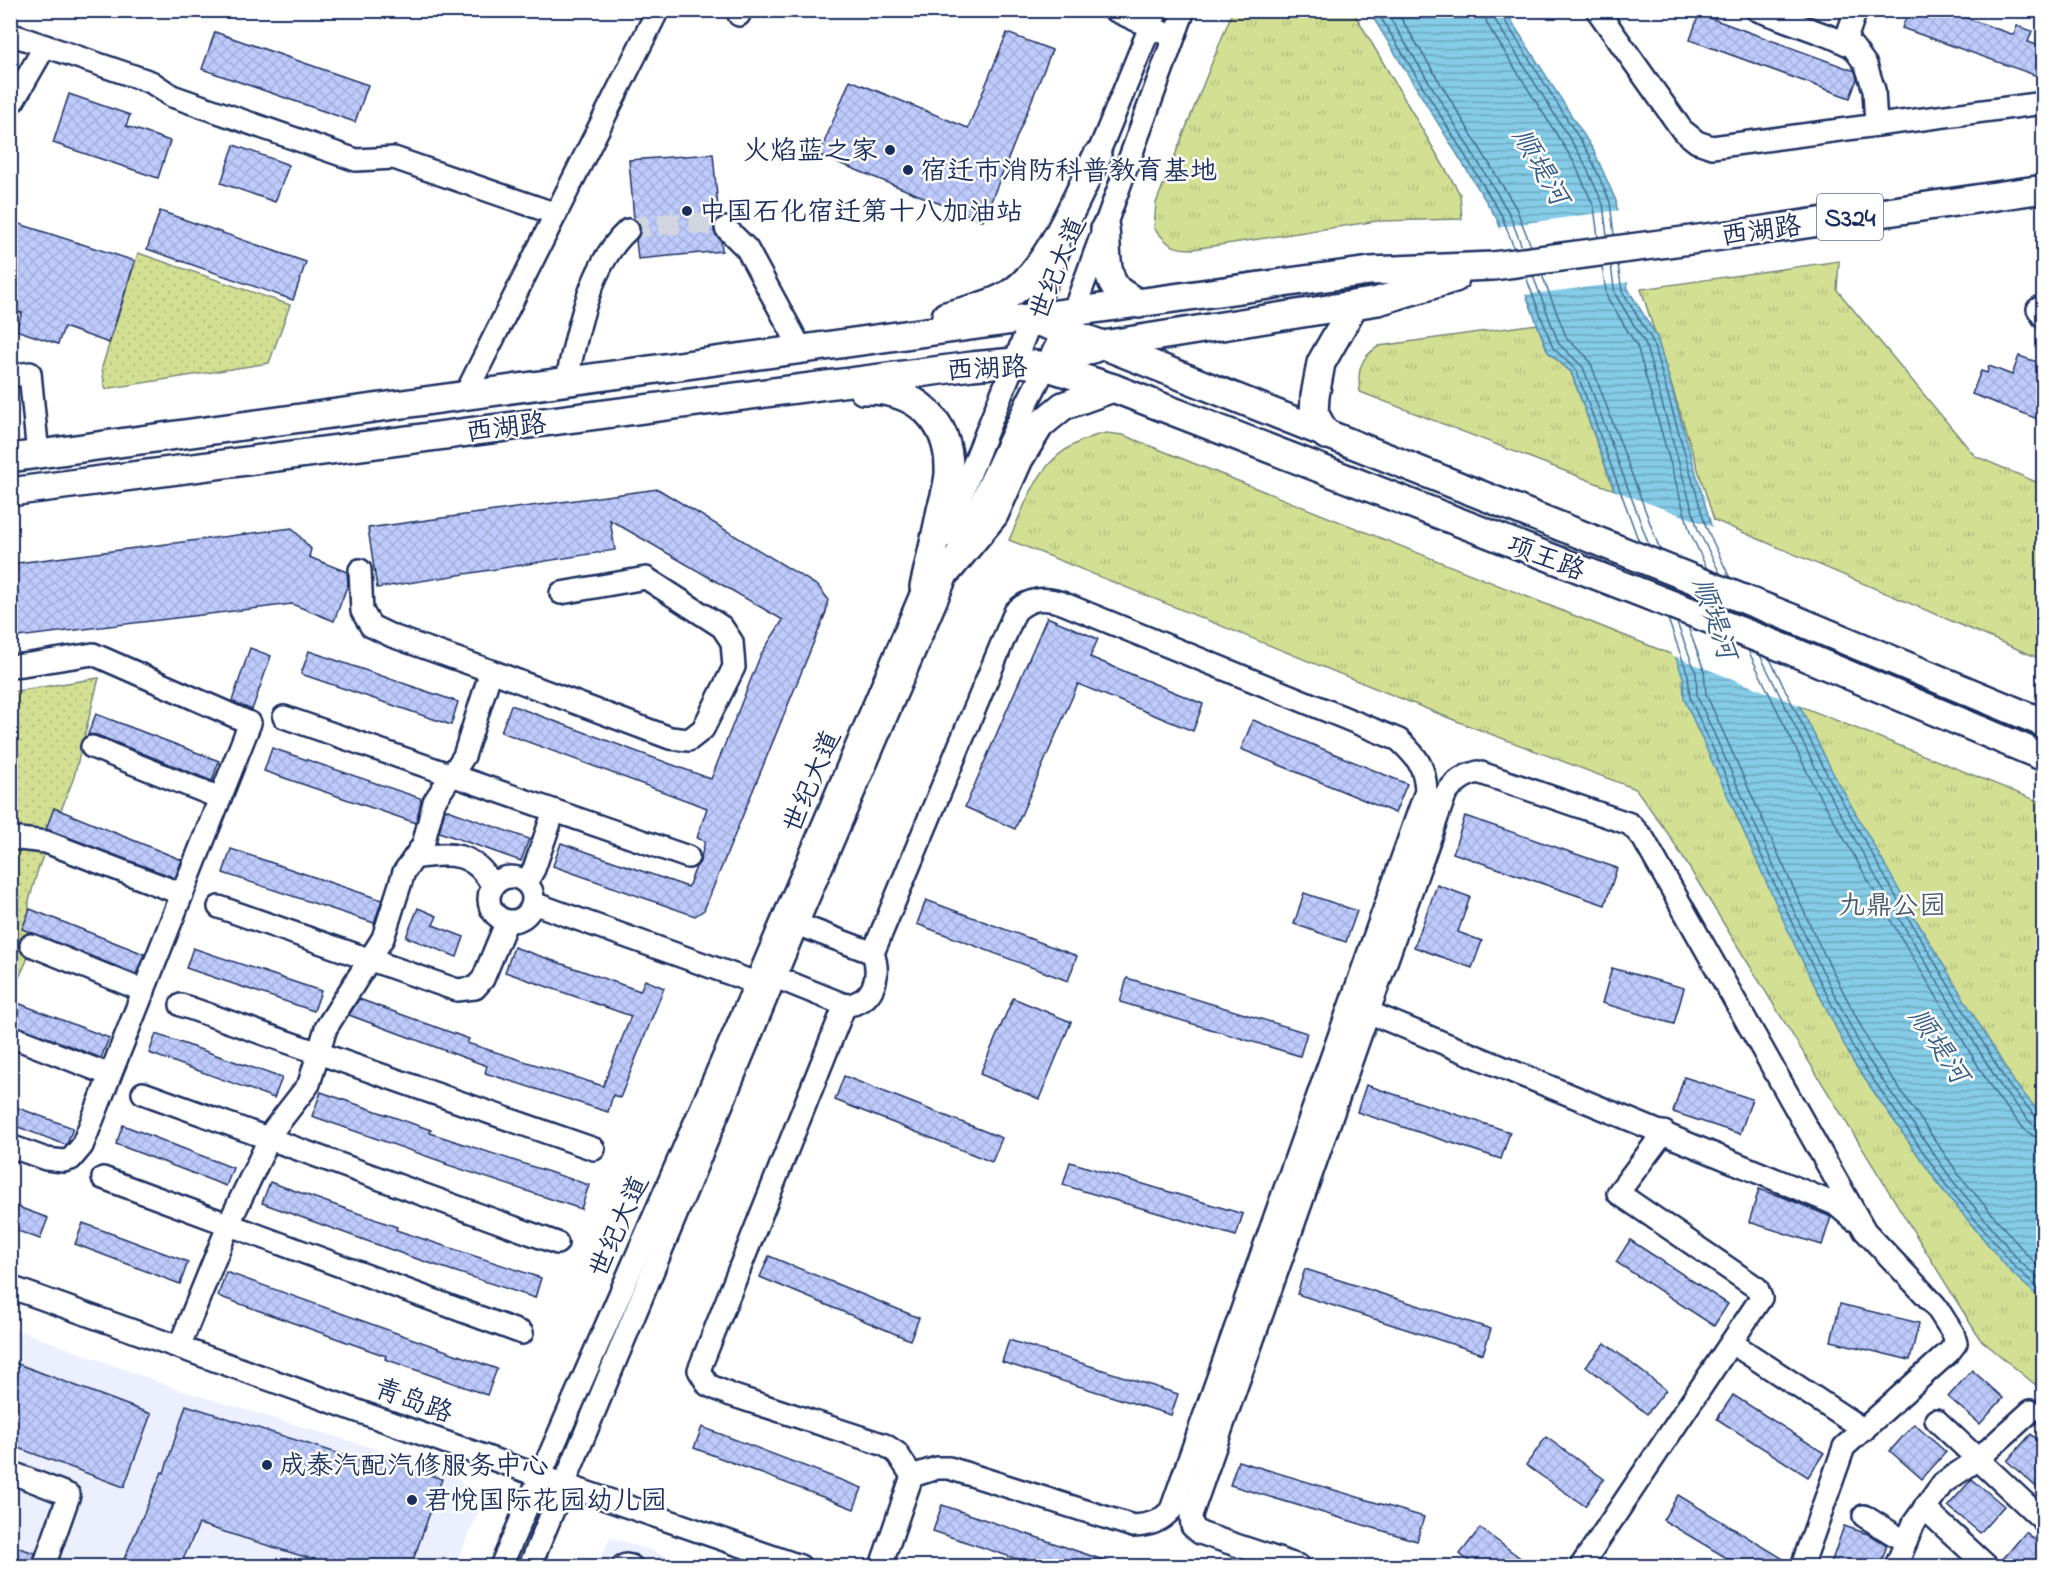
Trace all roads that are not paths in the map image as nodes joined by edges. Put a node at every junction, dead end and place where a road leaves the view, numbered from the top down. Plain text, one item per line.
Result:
1 (658, 10) edge
2 (1114, 10) edge
3 (1184, 10) edge
4 (1597, 10) edge
5 (1757, 10) edge
6 (1856, 10) edge
7 (1154, 18) edge
8 (10, 34) edge
9 (1174, 37) junction
10 (1845, 42) dead end
11 (45, 46) junction
12 (10, 99) edge
13 (2043, 103) edge
14 (1876, 125) junction
15 (1097, 156) junction
16 (2043, 189) edge
17 (556, 214) junction
18 (726, 228) tunnel mouth
19 (1105, 228) junction
20 (628, 230) tunnel mouth
21 (1493, 266) junction
22 (1139, 304) junction
23 (1354, 305) junction
24 (2043, 305) edge
25 (2043, 318) edge
26 (1030, 319) junction
27 (1068, 322) junction
28 (1103, 345) junction
29 (800, 347) junction
30 (753, 357) junction
31 (1014, 362) junction
32 (1045, 366) junction
33 (10, 376) edge
34 (566, 383) junction
35 (1113, 388) junction
36 (742, 396) junction
37 (464, 397) junction
38 (1326, 435) junction
39 (38, 455) junction
40 (10, 459) edge
41 (10, 492) edge
42 (950, 568) junction
43 (360, 570) dead end
44 (924, 586) junction
45 (561, 593) dead end
46 (10, 666) edge
47 (491, 671) junction
48 (284, 717) dead end
49 (2043, 723) edge
50 (92, 747) dead end
51 (2043, 757) edge
52 (451, 775) junction
53 (220, 798) junction
54 (554, 811) junction
55 (10, 838) edge
56 (688, 857) dead end
57 (414, 858) junction
58 (526, 883) junction
59 (493, 887) junction
60 (182, 894) junction
61 (533, 903) junction
62 (219, 907) dead end
63 (507, 921) junction
64 (790, 921) junction
65 (31, 945) dead end
66 (873, 953) junction
67 (370, 960) junction
68 (764, 977) junction
69 (144, 991) junction
70 (181, 1005) dead end
71 (845, 1005) junction
72 (1368, 1012) junction
73 (10, 1035) edge
74 (318, 1053) junction
75 (110, 1075) junction
76 (143, 1093) dead end
77 (1664, 1132) junction
78 (270, 1139) junction
79 (10, 1146) edge
80 (594, 1149) dead end
81 (103, 1178) dead end
82 (228, 1225) junction
83 (1865, 1231) junction
84 (557, 1244) dead end
85 (10, 1287) edge
86 (522, 1333) dead end
87 (1732, 1343) junction
88 (179, 1347) junction
89 (2031, 1411) dead end
90 (1936, 1420) dead end
91 (1864, 1430) junction
92 (1977, 1460) junction
93 (10, 1472) edge
94 (540, 1476) junction
95 (912, 1476) junction
96 (565, 1485) junction
97 (1924, 1508) junction
98 (1864, 1516) dead end
99 (2043, 1521) edge
100 (1906, 1542) junction
101 (44, 1566) edge
102 (501, 1566) edge
103 (530, 1566) edge
104 (623, 1566) edge
105 (631, 1566) edge
106 (800, 1566) edge
107 (881, 1566) edge
108 (1299, 1566) edge
109 (1581, 1566) edge
110 (1802, 1566) edge
111 (1896, 1566) edge
112 (1987, 1566) edge

1 - 17 street
2 - 7 street
3 - 9 street, 世纪大道
4 - 14 street
5 - 14 street
6 - 10 street
7 - 9 street
7 - 15 street, 世纪大道
8 - 11 street
9 - 19 street, 世纪大道
11 - 12 street
11 - 17 street
13 - 14 street
15 - 26 street, 世纪大道
15 - 29 main road
16 - 21 main road, 西湖路 / S324
17 - 37 street
18 - 29 street
19 - 22 main road
19 - 27 street, 世纪大道
20 - 34 street
21 - 22 main road, 西湖路
21 - 23 main road, 西湖路
22 - 27 main road, 西湖路
23 - 28 main road, 西湖路
23 - 38 main road
24 - 25 street
26 - 27 main road, 西湖路
26 - 30 main road, 西湖路
26 - 31 street, 世纪大道
27 - 28 main road, 项王路
27 - 32 street, 世纪大道
28 - 32 main road, 西湖路
28 - 38 main road, 项王路
29 - 30 main road
30 - 34 main road, 西湖路
31 - 32 main road, 西湖路
31 - 36 main road, 西湖路
31 - 44 street, 世纪大道
32 - 35 main road, 项王路
32 - 42 street, 世纪大道
33 - 39 street
34 - 37 main road, 西湖路
35 - 42 main road
35 - 51 main road, 项王路
36 - 41 main road, 西湖路
36 - 44 main road
37 - 39 main road, 西湖路
38 - 49 main road, 项王路
39 - 40 main road, 西湖路
42 - 64 street, 世纪大道
43 - 47 street
44 - 64 street, 世纪大道
45 - 47 street
46 - 53 street
47 - 52 street
48 - 52 street
50 - 53 street
52 - 54 street
52 - 57 street
53 - 60 street
54 - 56 street
54 - 58 street
55 - 60 street
57 - 59 street
57 - 67 street
58 - 59 street
58 - 61 street
59 - 63 street
60 - 69 street
61 - 63 street
61 - 68 street
62 - 67 street
63 - 67 street
64 - 66 street
64 - 68 street, 世纪大道
65 - 69 street
66 - 71 street
66 - 95 street
67 - 74 street
68 - 71 street
68 - 94 street, 世纪大道
68 - 96 street, 世纪大道
69 - 75 street
70 - 74 street
71 - 95 street
72 - 77 street
72 - 83 street
72 - 108 street
73 - 75 street
74 - 78 street
74 - 80 street
75 - 79 street
76 - 78 street
77 - 83 street
77 - 87 street
78 - 82 street
78 - 84 street
81 - 82 street
82 - 86 street
82 - 88 street
83 - 91 street
85 - 88 street, 青岛路
87 - 91 street
87 - 109 street
88 - 94 street, 青岛路
89 - 92 street
90 - 92 street
91 - 110 street
92 - 97 street
92 - 99 street
93 - 101 street
94 - 96 street, 青岛路
94 - 102 street, 世纪大道
95 - 107 street
96 - 103 street, 世纪大道
96 - 106 street, 青岛路
97 - 100 street
97 - 112 street
98 - 100 street
100 - 111 street
104 - 105 street

